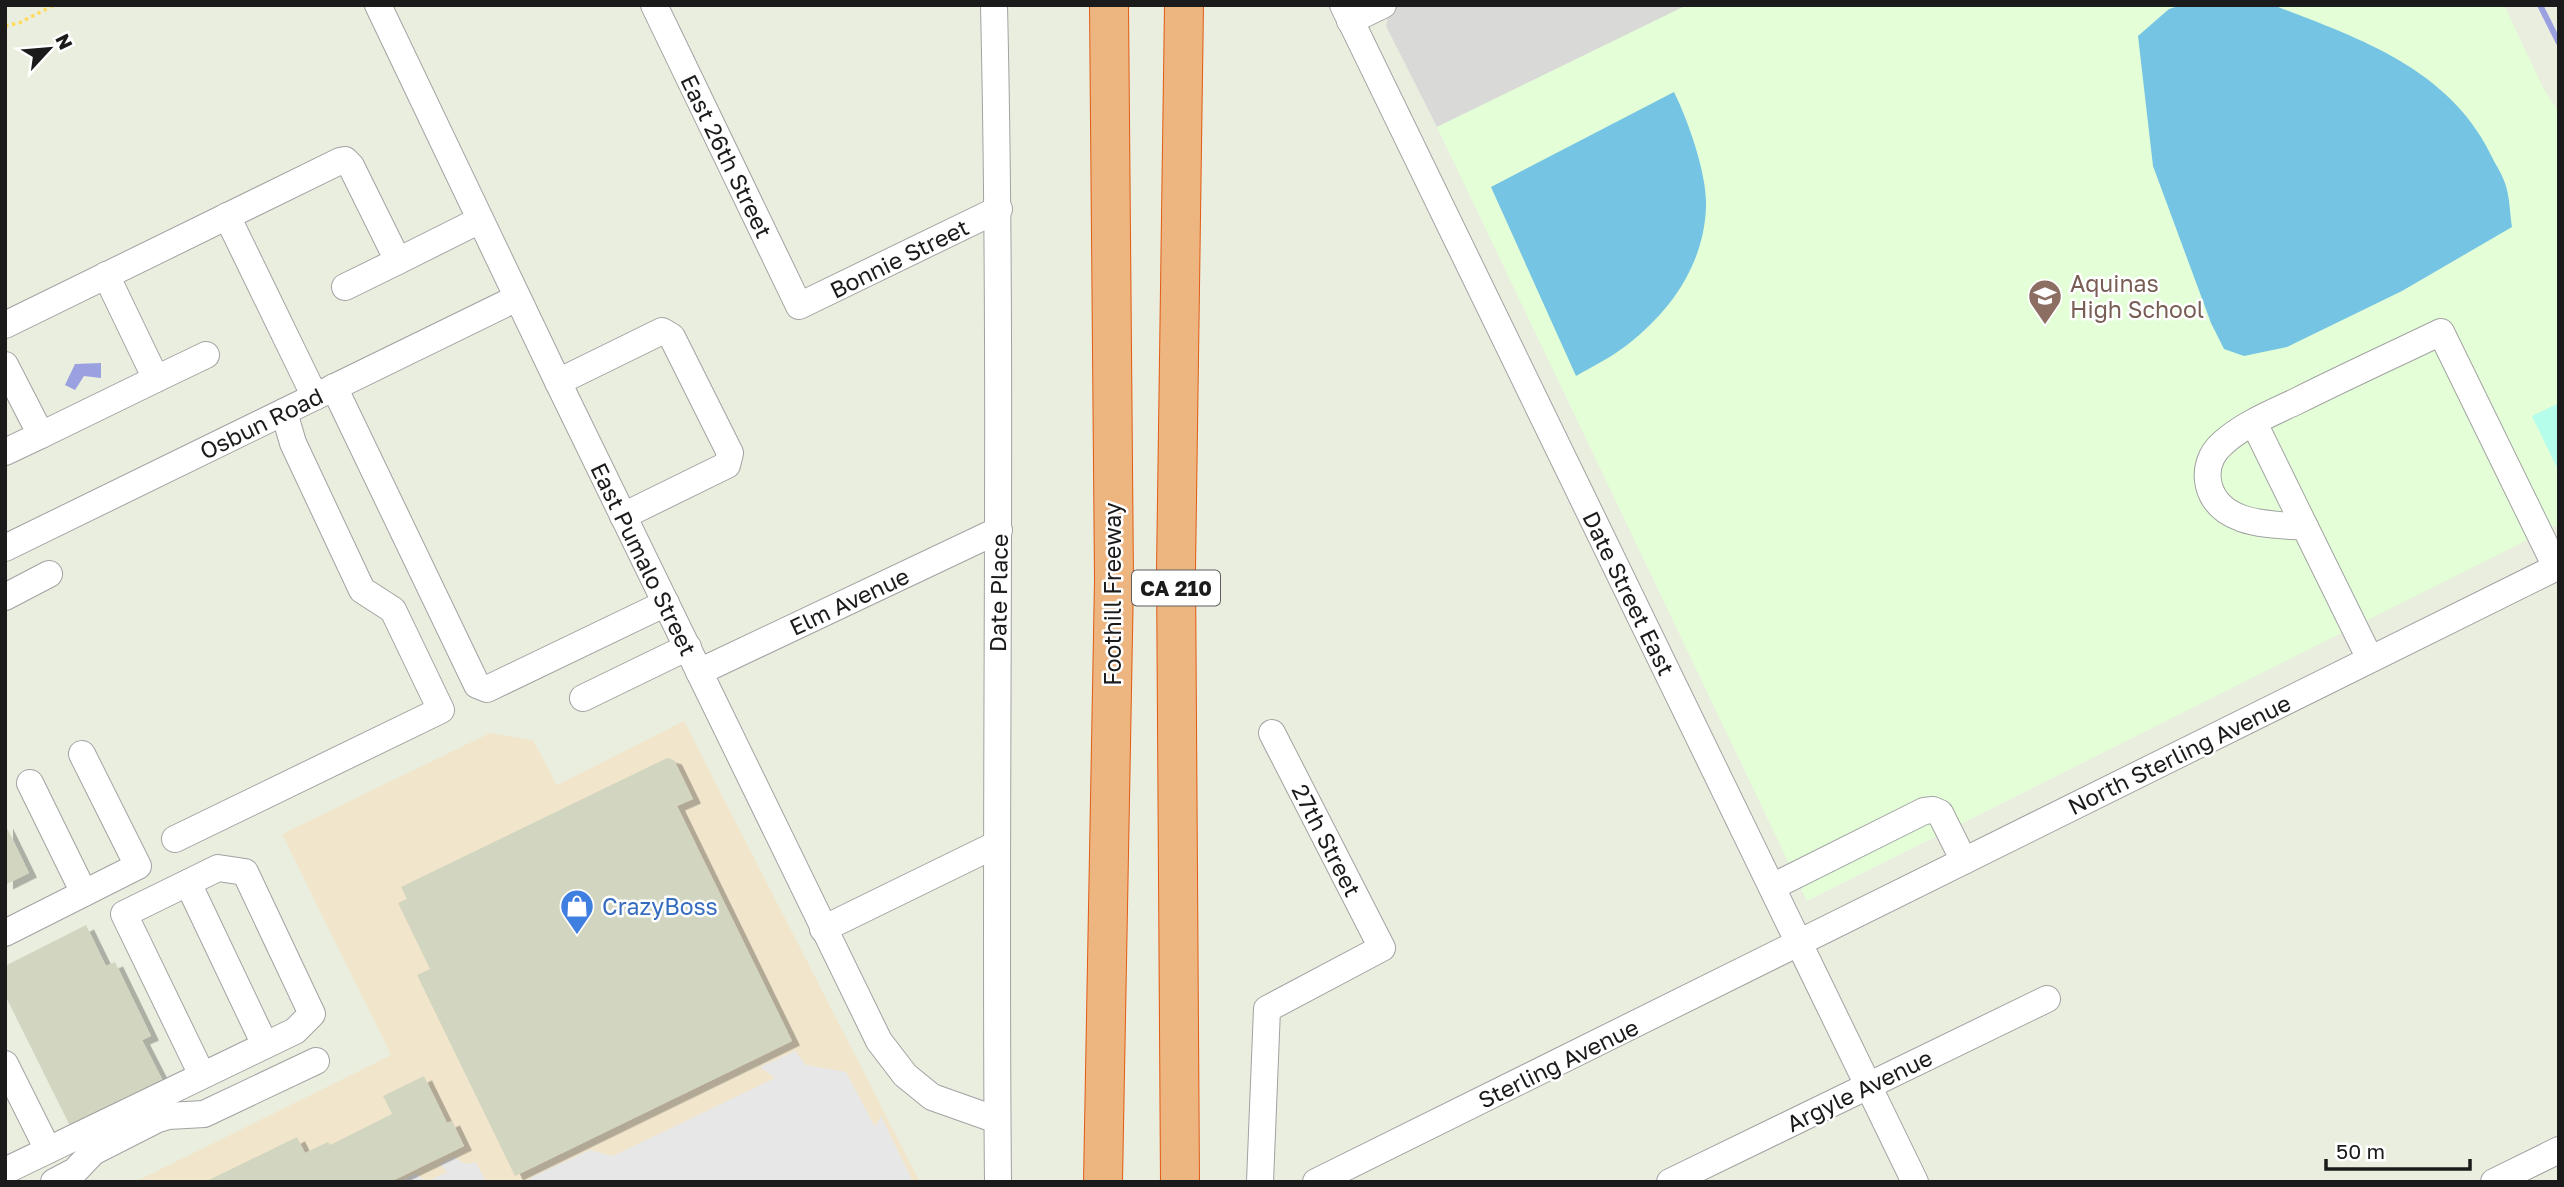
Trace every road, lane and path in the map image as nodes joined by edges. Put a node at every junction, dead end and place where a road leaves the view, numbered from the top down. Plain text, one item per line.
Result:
1 (54, 5) edge
2 (378, 5) edge
3 (654, 5) edge
4 (994, 5) edge
5 (1109, 5) edge
6 (1184, 5) edge
7 (1383, 5) edge
8 (1347, 13) edge
9 (5, 26) edge
10 (999, 209) junction
11 (227, 216) junction
12 (480, 220) junction
13 (398, 261) junction
14 (106, 275) junction
15 (345, 287) dead end
16 (517, 298) junction
17 (799, 306) joint
18 (5, 325) edge
19 (206, 355) dead end
20 (5, 365) edge
21 (156, 379) junction
22 (558, 382) junction
23 (325, 392) junction
24 (284, 412) junction
25 (2254, 423) junction
26 (41, 435) junction
27 (5, 452) edge
28 (623, 516) junction
29 (2305, 527) junction
30 (999, 530) junction
31 (5, 548) edge
32 (2557, 567) edge
33 (49, 574) dead end
34 (5, 597) edge
35 (666, 603) junction
36 (688, 648) junction
37 (2370, 659) junction
38 (699, 672) junction
39 (583, 698) dead end
40 (1272, 733) dead end
41 (82, 754) dead end
42 (30, 783) dead end
43 (174, 839) dead end
44 (995, 845) junction
45 (1964, 861) junction
46 (188, 883) junction
47 (1772, 887) junction
48 (84, 893) junction
49 (823, 929) junction
50 (5, 933) edge
51 (1799, 942) junction
52 (2047, 999) dead end
53 (265, 1045) junction
54 (316, 1061) dead end
55 (5, 1064) edge
56 (202, 1075) junction
57 (1868, 1086) junction
58 (997, 1120) junction
59 (48, 1150) junction
60 (2559, 1150) edge
61 (5, 1171) edge
62 (1180, 1177) edge
63 (54, 1182) edge
64 (998, 1182) edge
65 (1103, 1182) edge
66 (1260, 1182) edge
67 (1316, 1182) edge
68 (1670, 1182) edge
69 (1915, 1182) edge
70 (2494, 1182) edge

1 - 9 path
2 - 12 street, East Pumalo Street
3 - 17 street, East 26th Street
4 - 10 street, Date Place
5 - 65 highway, Foothill Freeway / CA 210
6 - 62 highway, CA 210
7 - 8 street
8 - 47 street, Date Street East
10 - 17 street, Bonnie Street
10 - 30 street, Date Place
11 - 13 street
11 - 14 street
11 - 23 street
12 - 13 street
12 - 16 street, East Pumalo Street
13 - 15 street
14 - 18 street
14 - 21 street
16 - 22 street, East Pumalo Street
16 - 23 street, Osbun Road
19 - 21 street
20 - 26 street
21 - 26 street
22 - 28 street, East Pumalo Street
22 - 28 street
23 - 24 street, Osbun Road
23 - 35 street
24 - 31 street, Osbun Road
24 - 43 street
25 - 29 street
25 - 29 street
25 - 32 street
26 - 27 street
28 - 35 street, East Pumalo Street
29 - 37 street
30 - 38 street, Elm Avenue
30 - 44 street, Date Place
32 - 37 street, North Sterling Avenue
33 - 34 street
35 - 36 street, East Pumalo Street
36 - 38 street, East Pumalo Street
36 - 39 street
37 - 45 street, North Sterling Avenue
38 - 49 street, East Pumalo Street
40 - 66 street, 27th Street
41 - 48 street
42 - 48 street
44 - 49 street
44 - 58 street, Date Place
45 - 47 street
45 - 51 street, North Sterling Avenue
46 - 53 street
46 - 53 street
46 - 56 street
47 - 51 street, Date Street East
48 - 50 street
49 - 58 street, East Pumalo Street
51 - 57 street, Date Street East
51 - 67 street, Sterling Avenue
52 - 57 street, Argyle Avenue
53 - 56 street
54 - 63 street
55 - 59 street
56 - 59 street
57 - 68 street, Argyle Avenue
57 - 69 street, Date Street East
58 - 64 street, Date Place
59 - 61 street
60 - 70 street

